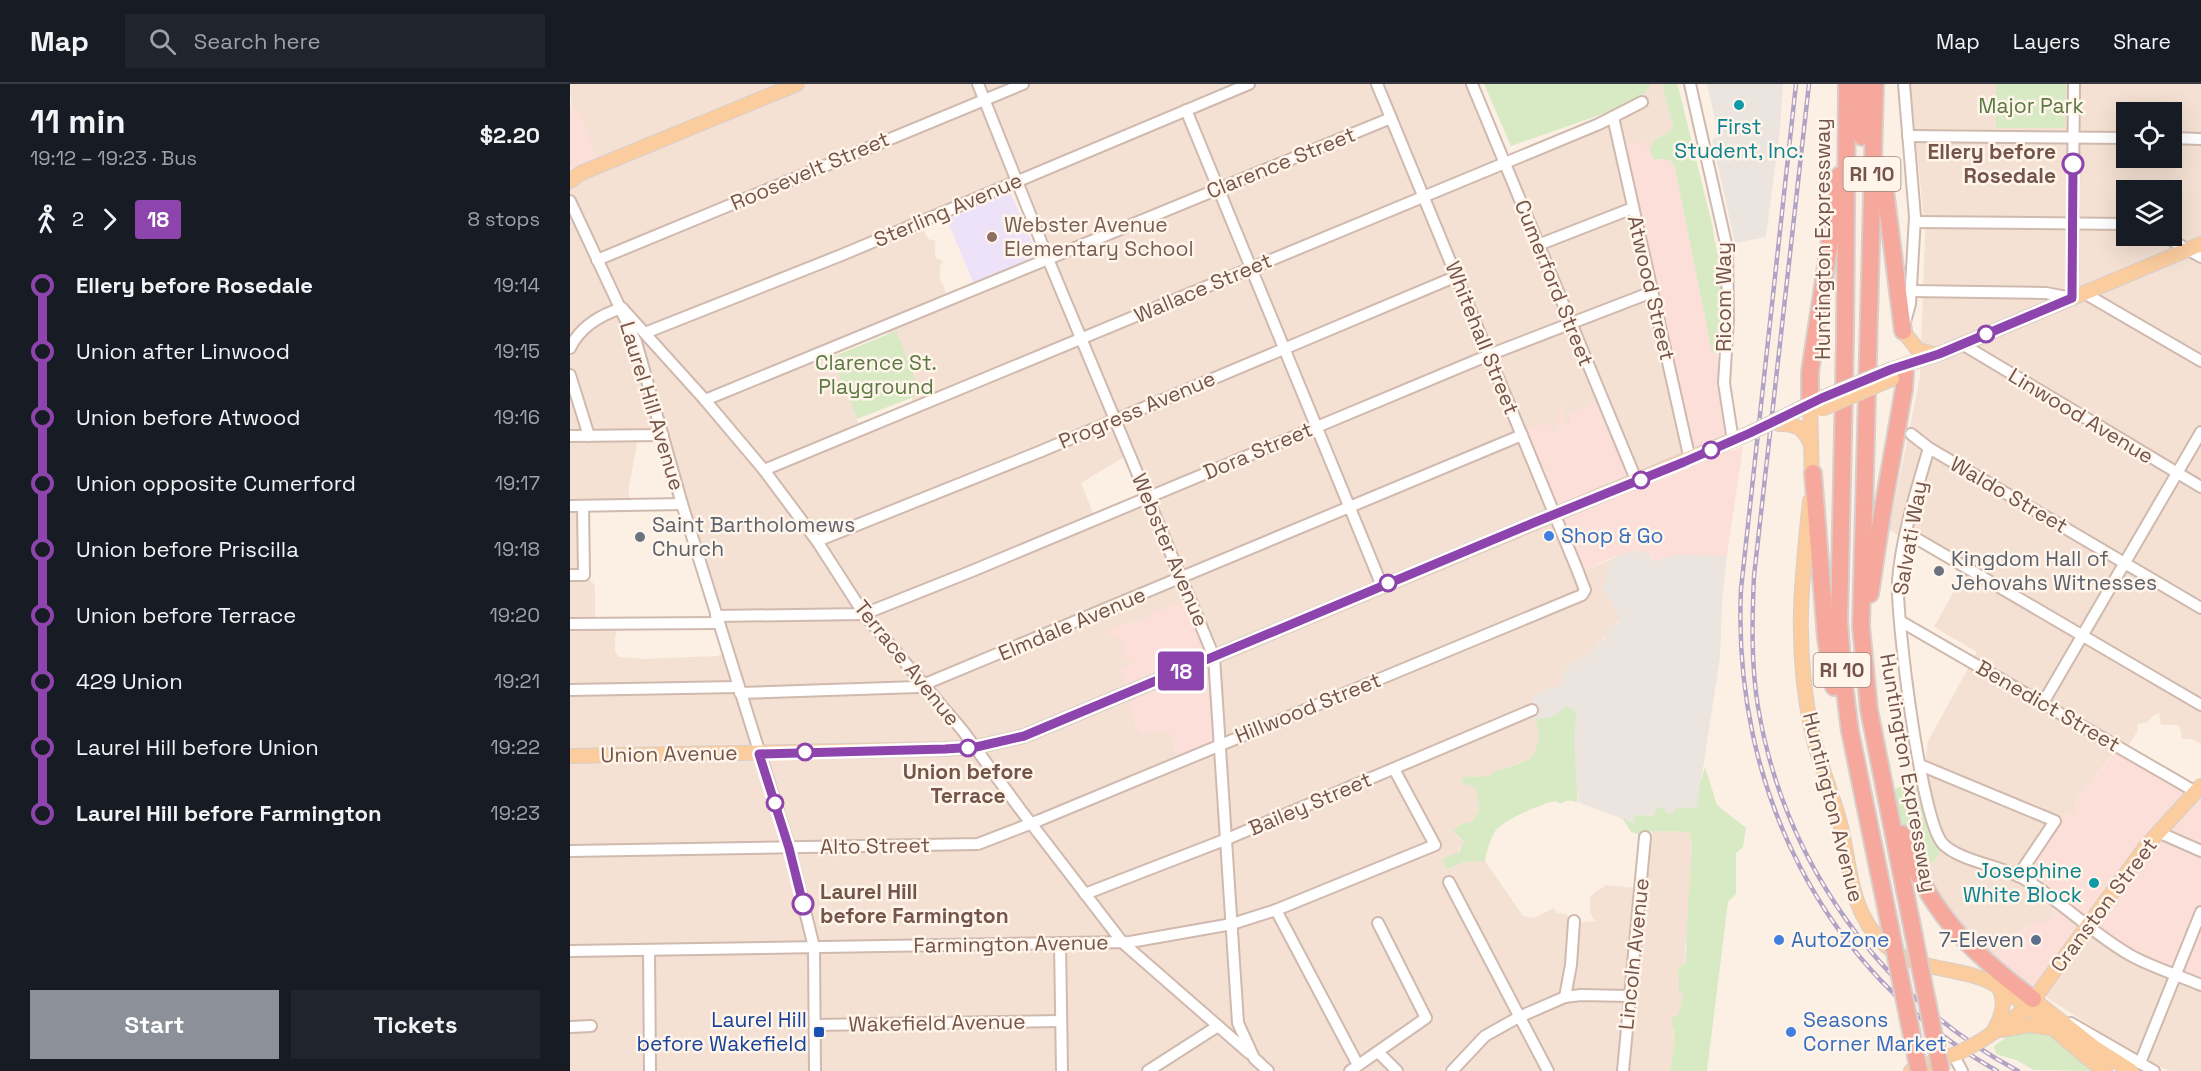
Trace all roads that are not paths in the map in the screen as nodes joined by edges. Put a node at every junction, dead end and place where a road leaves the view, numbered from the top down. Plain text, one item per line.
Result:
1 (796, 84) edge
2 (978, 84) edge
3 (1023, 84) edge
4 (1249, 84) edge
5 (1377, 84) edge
6 (1472, 84) edge
7 (1690, 84) edge
8 (1838, 84) edge
9 (1847, 84) edge
10 (1863, 84) edge
11 (1876, 84) edge
12 (1904, 84) edge
13 (2074, 84) edge
14 (984, 99) junction
15 (1642, 102) dead end
16 (1186, 110) junction
17 (1613, 117) junction
18 (1391, 118) junction
19 (1847, 135) junction
20 (1908, 136) junction
21 (2074, 137) junction
22 (2116, 138) edge
23 (2182, 138) edge
24 (2201, 139) edge
25 (1505, 163) junction
26 (570, 181) edge
27 (1017, 181) junction
28 (1218, 188) junction
29 (1423, 196) junction
30 (570, 201) edge
31 (1633, 208) junction
32 (573, 214) edge
33 (1915, 222) junction
34 (2073, 223) junction
35 (2116, 224) edge
36 (2201, 243) edge
37 (1539, 246) junction
38 (2182, 246) edge
39 (2187, 249) junction
40 (2201, 257) edge
41 (1048, 259) junction
42 (597, 260) junction
43 (1870, 264) junction
44 (1251, 268) junction
45 (1457, 276) junction
46 (1910, 291) junction
47 (1652, 292) junction
48 (2078, 295) junction
49 (622, 308) junction
50 (1570, 324) junction
51 (1903, 331) junction
52 (645, 333) junction
53 (1082, 338) junction
54 (1962, 344) junction
55 (570, 348) edge
56 (1284, 348) junction
57 (1939, 354) junction
58 (1489, 355) junction
59 (2201, 361) edge
60 (1898, 371) junction
61 (570, 375) edge
62 (705, 400) junction
63 (1816, 406) junction
64 (1115, 419) junction
65 (1779, 421) junction
66 (1316, 426) junction
67 (2201, 432) edge
68 (1911, 434) dead end
69 (663, 435) junction
70 (1522, 435) junction
71 (570, 436) edge
72 (589, 436) junction
73 (1733, 441) junction
74 (1812, 448) junction
75 (1929, 448) junction
76 (1690, 460) junction
77 (764, 470) junction
78 (1813, 473) junction
79 (2177, 473) junction
80 (1637, 482) junction
81 (2201, 487) edge
82 (1148, 498) junction
83 (682, 504) junction
84 (570, 506) edge
85 (583, 506) junction
86 (1349, 506) junction
87 (1554, 514) junction
88 (1907, 533) junction
89 (817, 541) junction
90 (2125, 563) junction
91 (570, 575) edge
92 (1182, 578) junction
93 (1382, 586) junction
94 (1584, 593) joint
95 (2201, 609) edge
96 (864, 614) junction
97 (717, 620) junction
98 (1900, 621) junction
99 (570, 624) edge
100 (2083, 637) junction
101 (1214, 657) junction
102 (1866, 682) junction
103 (924, 685) junction
104 (570, 690) edge
105 (739, 690) junction
106 (2043, 703) junction
107 (2201, 705) edge
108 (1532, 710) dead end
109 (1874, 738) junction
110 (1221, 745) junction
111 (976, 747) junction
112 (759, 754) junction
113 (570, 756) edge
114 (1920, 765) junction
115 (1394, 769) junction
116 (2199, 789) edge
117 (1032, 823) junction
118 (2158, 832) junction
119 (1645, 837) dead end
120 (1227, 839) junction
121 (1872, 840) junction
122 (789, 848) junction
123 (570, 851) edge
124 (2201, 851) edge
125 (2018, 876) junction
126 (1449, 882) dead end
127 (1085, 894) junction
128 (1276, 910) junction
129 (2201, 912) edge
130 (1574, 921) dead end
131 (1378, 923) dead end
132 (1232, 924) junction
133 (2088, 925) junction
134 (1123, 942) junction
135 (1060, 943) junction
136 (814, 947) junction
137 (649, 950) junction
138 (570, 951) edge
139 (2176, 974) junction
140 (2201, 984) edge
141 (1998, 986) junction
142 (1630, 996) junction
143 (1565, 997) junction
144 (2030, 1003) junction
145 (1519, 1017) junction
146 (1060, 1022) junction
147 (814, 1025) junction
148 (591, 1026) dead end
149 (1218, 1026) junction
150 (570, 1027) edge
151 (2052, 1029) junction
152 (1993, 1033) junction
153 (1378, 1052) junction
154 (1956, 1054) junction
155 (1254, 1058) junction
156 (2135, 1067) edge
157 (1354, 1068) edge
158 (650, 1071) edge
159 (815, 1071) edge
160 (1062, 1071) edge
161 (1149, 1071) edge
162 (1267, 1071) edge
163 (1397, 1071) edge
164 (1452, 1071) edge
165 (1548, 1071) edge
166 (1623, 1071) edge
167 (1911, 1071) edge
168 (1919, 1071) edge
169 (1941, 1071) edge
170 (1962, 1071) edge
171 (2105, 1071) edge
172 (2154, 1071) edge

1 - 26 main road
2 - 14 street, Webster Avenue
3 - 14 street, Roosevelt Street
4 - 16 street, Sterling Avenue
5 - 18 street, Whitehall Street
6 - 25 street, Cumerford Street
7 - 73 street, Ricom Way
8 - 19 highway
9 - 19 highway, Huntington Expressway / RI 10
10 - 43 highway
11 - 43 highway, Huntington Expressway / RI 10
11 - 51 highway
12 - 20 street
13 - 21 street
14 - 27 street, Webster Avenue
14 - 42 street, Roosevelt Street
15 - 17 street, Wallace Street
16 - 27 street, Sterling Avenue
16 - 28 street
17 - 25 street, Wallace Street
17 - 31 street, Atwood Street
18 - 28 street, Clarence Street
18 - 29 street, Whitehall Street
19 - 63 highway
19 - 121 highway, Huntington Expressway / RI 10
20 - 21 street
20 - 33 street
21 - 22 street
21 - 34 street
23 - 24 street
25 - 29 street, Wallace Street
25 - 37 street, Cumerford Street
27 - 41 street, Webster Avenue
27 - 52 street, Sterling Avenue
28 - 41 street, Clarence Street
28 - 44 street
29 - 44 street, Wallace Street
29 - 45 street, Whitehall Street
30 - 32 street, Laurel Hill Avenue
31 - 37 street
31 - 47 street, Atwood Street
32 - 42 street, Laurel Hill Avenue
33 - 34 street
33 - 46 street
34 - 35 street
34 - 48 street
36 - 39 main road, Union Avenue
37 - 50 street, Cumerford Street
38 - 39 street
39 - 40 street
39 - 48 main road, Union Avenue
41 - 53 street, Webster Avenue
41 - 62 street, Clarence Street
42 - 49 street, Laurel Hill Avenue
43 - 102 highway, Huntington Expressway / RI 10
44 - 53 street, Wallace Street
44 - 56 street
45 - 56 street, Progress Avenue
45 - 58 street, Whitehall Street
46 - 48 street
46 - 51 street
47 - 50 street, Dora Street
47 - 76 street, Atwood Street
48 - 54 main road, Union Avenue
48 - 59 street
49 - 52 street, Terrace Avenue
49 - 55 street
49 - 69 street, Laurel Hill Avenue
50 - 58 street, Dora Street
50 - 80 street, Cumerford Street
51 - 57 main road
51 - 60 main road
52 - 62 street, Terrace Avenue
53 - 64 street, Webster Avenue
53 - 77 street, Wallace Street
54 - 57 main road, Union Avenue
54 - 79 street, Linwood Avenue
56 - 64 street, Progress Avenue
56 - 66 street
57 - 60 main road, Union Avenue
58 - 66 street, Dora Street
58 - 70 street, Whitehall Street
60 - 63 main road, Union Avenue, bridge
60 - 102 highway
61 - 72 street
62 - 77 street, Terrace Avenue
63 - 65 main road, Union Avenue
63 - 74 main road, Huntington Avenue
64 - 82 street, Webster Avenue
64 - 89 street, Progress Avenue
65 - 73 main road, Union Avenue, bridge
65 - 74 main road
66 - 82 street, Dora Street
66 - 86 street
67 - 79 street
68 - 75 street, Waldo Street
69 - 72 street
69 - 83 street, Laurel Hill Avenue
70 - 86 street, Elmdale Avenue
70 - 87 street, Whitehall Street
71 - 72 street
73 - 76 main road, Union Avenue
74 - 78 main road, Huntington Avenue
75 - 88 street, Salvati Way
75 - 90 street, Waldo Street
76 - 80 main road, Union Avenue
77 - 89 street, Terrace Avenue
78 - 121 highway
78 - 141 main road, Huntington Avenue
79 - 81 street, Linwood Avenue
79 - 90 street
80 - 87 main road, Union Avenue
82 - 92 street, Webster Avenue
82 - 96 street, Dora Street
83 - 85 street
83 - 97 street, Laurel Hill Avenue
84 - 85 street
85 - 91 street
86 - 92 street, Elmdale Avenue
86 - 93 street
87 - 93 main road, Union Avenue
87 - 94 street, Whitehall Street
88 - 98 street, Salvati Way
88 - 100 street
89 - 96 street, Terrace Avenue
90 - 95 street, Waldo Street
90 - 100 street
92 - 101 street, Webster Avenue
92 - 103 street, Elmdale Avenue
93 - 101 main road, Union Avenue
94 - 110 street, Hillwood Street
96 - 97 street
96 - 103 street, Terrace Avenue
97 - 99 street
97 - 105 street, Laurel Hill Avenue
98 - 106 street, Benedict Street
98 - 114 street, Salvati Way
100 - 106 street
100 - 107 street
101 - 110 street, Webster Avenue
101 - 111 main road, Union Avenue
102 - 109 highway, Huntington Expressway / RI 10
103 - 105 street, Elmdale Avenue
103 - 111 street, Terrace Avenue
104 - 105 street, Elmdale Avenue
105 - 112 street, Laurel Hill Avenue
106 - 116 street, Benedict Street
108 - 115 street, Bailey Street
109 - 144 highway
109 - 169 highway, Huntington Expressway / RI 10, bridge
110 - 117 street, Hillwood Street
110 - 120 street, Webster Avenue
111 - 112 main road, Union Avenue
111 - 117 street, Terrace Avenue
112 - 113 main road, Union Avenue
112 - 122 street, Laurel Hill Avenue
114 - 125 street, Salvati Way
114 - 125 street
115 - 120 street, Bailey Street
115 - 128 street, Farmington Avenue
116 - 118 main road, Cranston Street
117 - 122 street, Alto Street
117 - 127 street, Terrace Avenue
118 - 124 street
118 - 133 main road, Cranston Street
119 - 142 street, Lincoln Avenue
120 - 127 street, Bailey Street
120 - 132 street, Webster Avenue
121 - 168 highway, Huntington Expressway / RI 10, bridge
122 - 123 street, Alto Street
122 - 136 street, Laurel Hill Avenue
125 - 133 street
126 - 145 street
127 - 134 street, Terrace Avenue
128 - 132 street, Farmington Avenue
128 - 157 street
129 - 139 street
130 - 143 street
131 - 153 street
132 - 134 street, Farmington Avenue
132 - 155 street, Webster Avenue
133 - 139 street
133 - 144 main road, Cranston Street
134 - 135 street, Farmington Avenue
134 - 149 street, Terrace Avenue
135 - 136 street, Farmington Avenue
135 - 146 street
136 - 137 street, Farmington Avenue
136 - 147 street, Laurel Hill Avenue
137 - 138 street, Farmington Avenue
137 - 158 street
139 - 140 street
139 - 156 street
141 - 144 main road, Huntington Avenue
141 - 152 main road
142 - 143 street
142 - 166 street, Lincoln Avenue
143 - 145 street
144 - 151 main road, Huntington Avenue
144 - 152 main road, Cranston Street
144 - 156 main road, Huntington Avenue
145 - 164 street
145 - 165 street
146 - 147 street, Wakefield Avenue
146 - 160 street
147 - 159 street, Laurel Hill Avenue
148 - 150 street
149 - 155 street, Terrace Avenue
149 - 161 street
151 - 152 main road
151 - 171 main road, Huntington Avenue
152 - 154 main road, Cranston Street, bridge
153 - 157 street
153 - 163 street
154 - 167 main road, Cranston Street
154 - 170 street
155 - 162 street, Webster Avenue
156 - 172 street, Huntington Avenue

